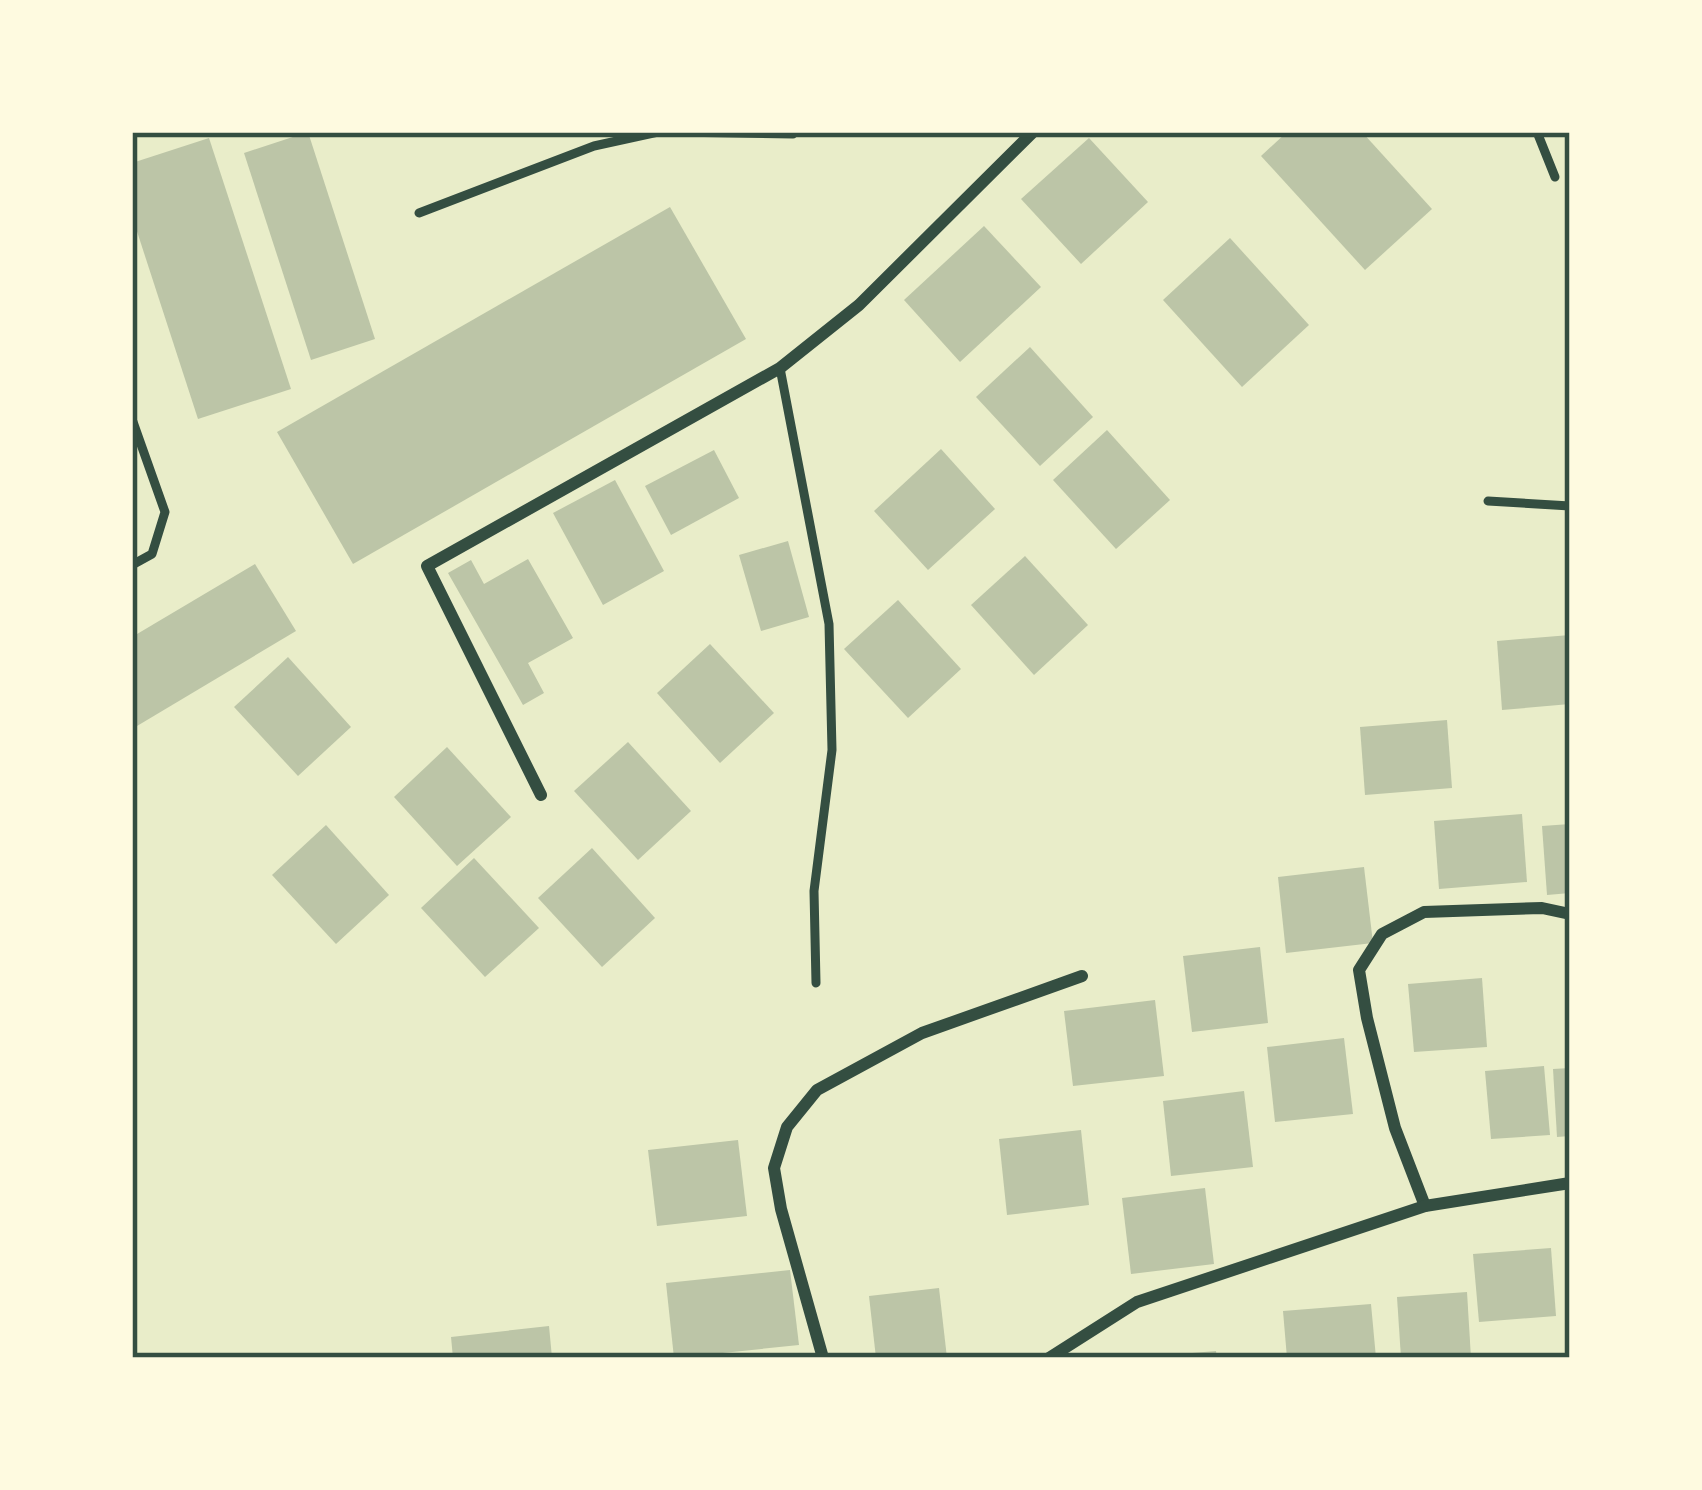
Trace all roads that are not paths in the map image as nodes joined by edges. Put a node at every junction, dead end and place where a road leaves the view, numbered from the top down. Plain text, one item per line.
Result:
1 (591, 132) edge
2 (658, 132) edge
3 (674, 132) edge
4 (1033, 132) edge
5 (1538, 132) edge
6 (793, 134) edge
7 (594, 146) junction
8 (1555, 177) dead end
9 (419, 213) dead end
10 (780, 368) junction
11 (132, 418) edge
12 (1488, 501) dead end
13 (1570, 506) edge
14 (132, 565) edge
15 (541, 795) dead end
16 (1570, 914) edge
17 (1082, 976) dead end
18 (816, 983) dead end
19 (1570, 1183) edge
20 (1424, 1206) junction
21 (1053, 1357) edge
22 (823, 1358) edge

1 - 7 lane
2 - 7 lane
3 - 6 lane
4 - 10 street
5 - 8 lane
7 - 9 lane
10 - 15 street
10 - 18 lane
11 - 14 lane
12 - 13 lane
16 - 20 street
17 - 22 street
19 - 20 street
20 - 21 street

